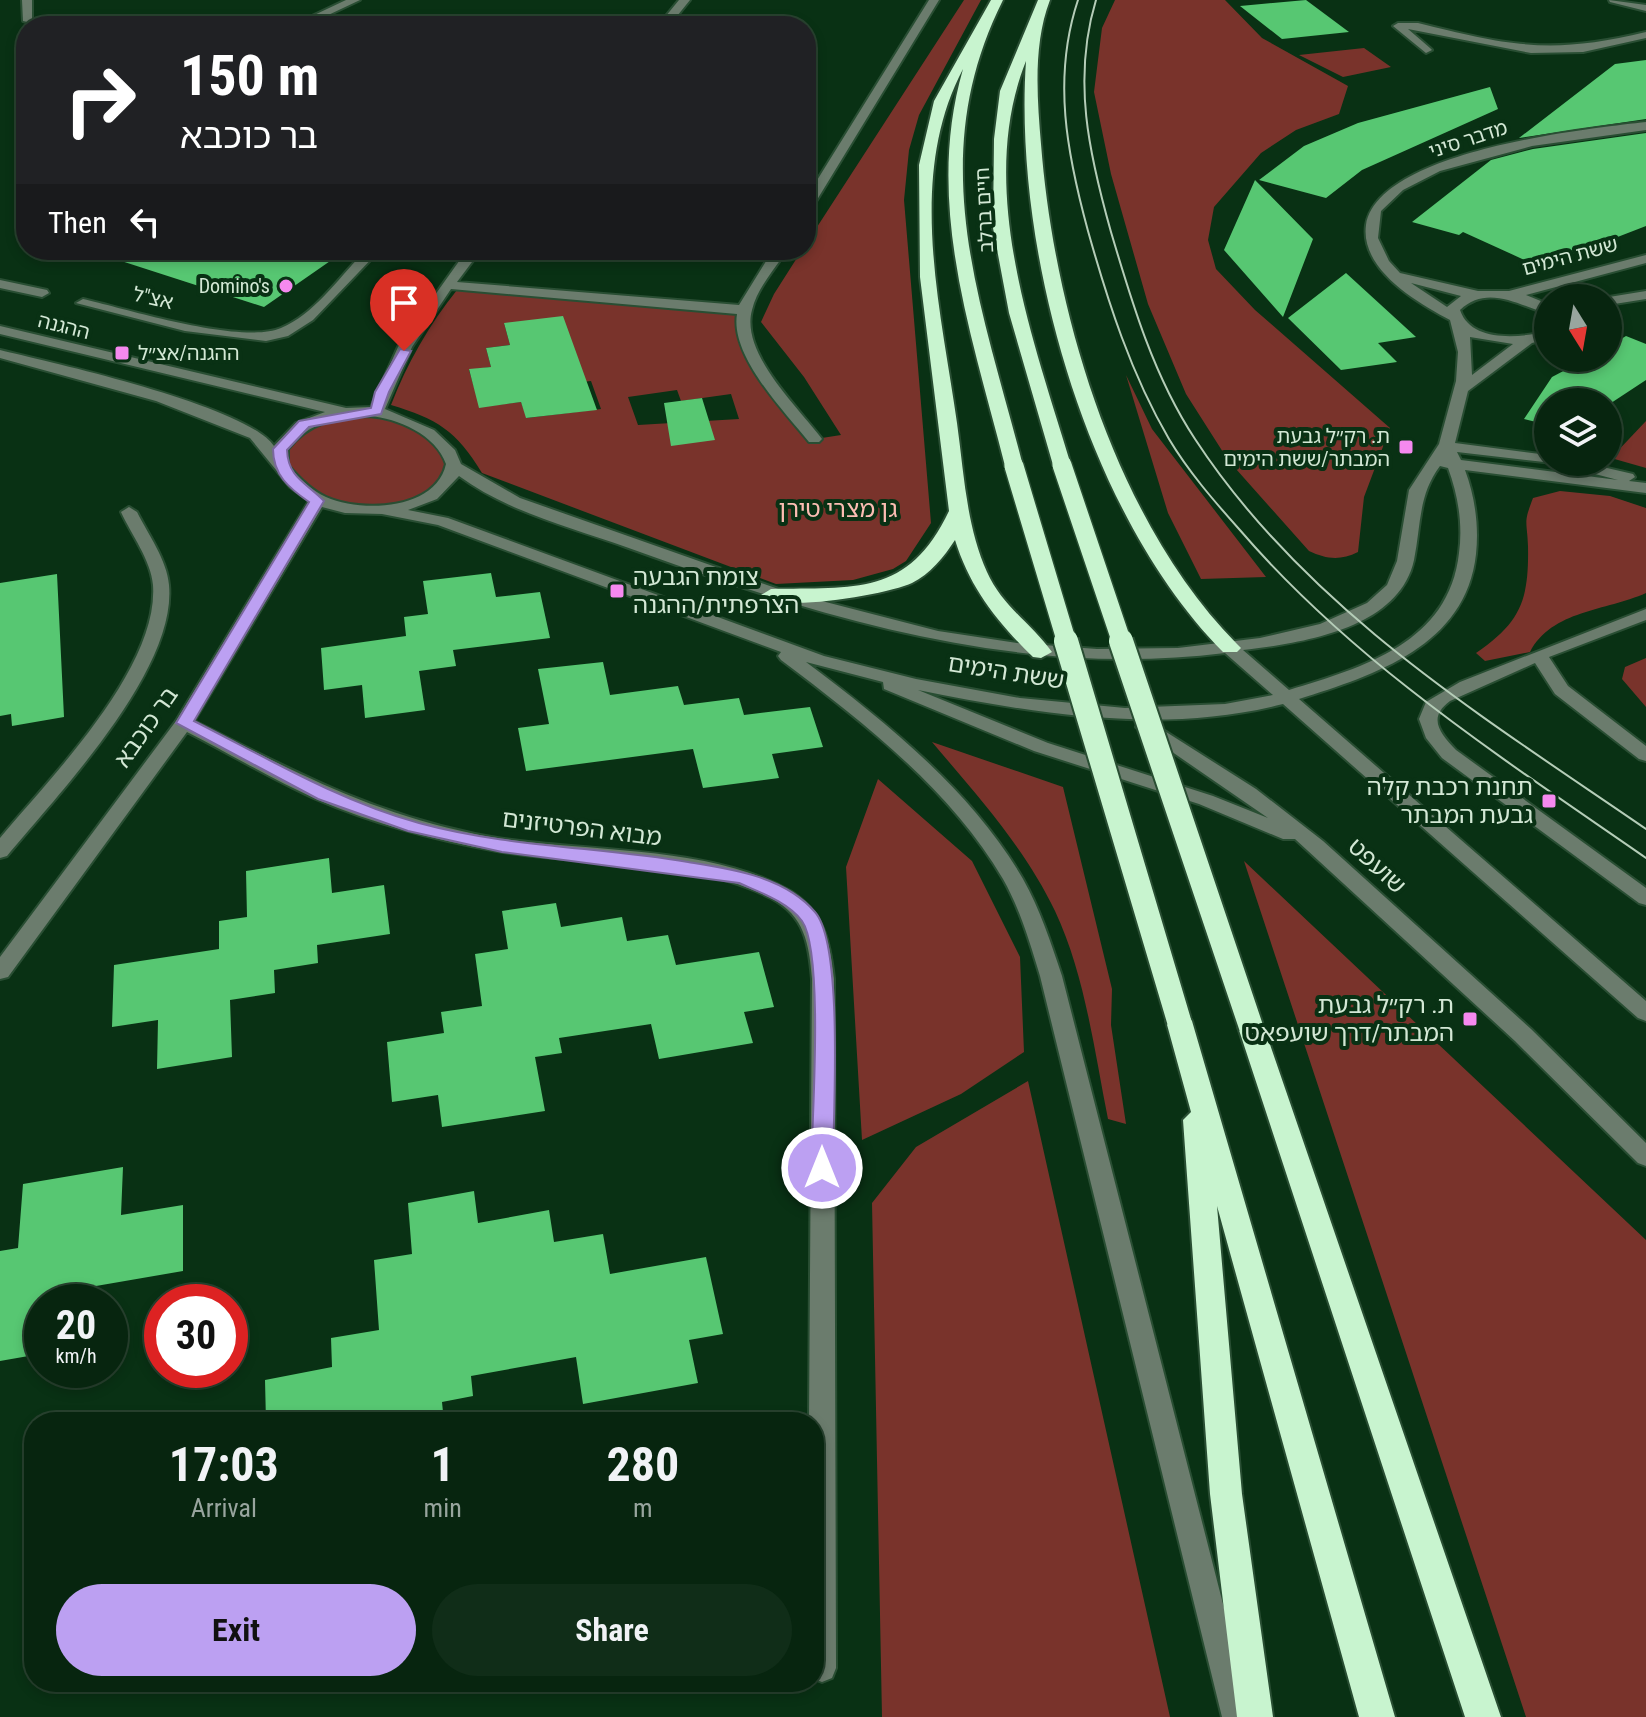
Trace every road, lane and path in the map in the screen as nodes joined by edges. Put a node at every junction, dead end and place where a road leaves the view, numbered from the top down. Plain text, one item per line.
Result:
1 (355, 0) edge
2 (685, 0) edge
3 (934, 0) edge
4 (997, 0) edge
5 (1044, 0) edge
6 (1614, 0) edge
7 (1646, 8) edge
8 (319, 16) edge
9 (672, 16) edge
10 (1035, 20) junction
11 (984, 21) junction
12 (1646, 35) edge
13 (1426, 50) dead end
14 (1646, 126) edge
15 (816, 192) edge
16 (1646, 259) edge
17 (363, 260) edge
18 (466, 260) edge
19 (774, 260) edge
20 (1387, 267) junction
21 (0, 284) edge
22 (447, 285) junction
23 (42, 293) dead end
24 (1480, 295) junction
25 (1506, 295) junction
26 (1646, 295) edge
27 (1622, 299) edge
28 (83, 303) dead end
29 (1534, 303) edge
30 (743, 310) junction
31 (1457, 321) junction
32 (0, 330) edge
33 (1534, 339) edge
34 (1527, 341) junction
35 (0, 354) edge
36 (0, 368) edge
37 (61, 370) junction
38 (1465, 387) junction
39 (377, 411) junction
40 (352, 413) junction
41 (814, 439) dead end
42 (1446, 446) junction
43 (1534, 458) edge
44 (1434, 461) junction
45 (1456, 464) junction
46 (453, 465) junction
47 (280, 466) junction
48 (1610, 476) edge
49 (1646, 486) edge
50 (317, 501) junction
51 (384, 510) junction
52 (959, 510) junction
53 (129, 512) dead end
54 (771, 595) junction
55 (1646, 614) edge
56 (768, 641) junction
57 (1230, 648) junction
58 (1041, 652) junction
59 (1540, 657) junction
60 (853, 669) junction
61 (1285, 696) junction
62 (1120, 712) junction
63 (184, 723) junction
64 (1646, 755) edge
65 (1316, 846) junction
66 (0, 851) edge
67 (1646, 898) edge
68 (0, 972) edge
69 (1646, 1013) edge
70 (1193, 1070) junction
71 (1646, 1157) edge
72 (822, 1412) edge
73 (1237, 1717) edge
74 (1255, 1717) edge
75 (1377, 1717) edge
76 (1483, 1717) edge

1 - 8 street
2 - 9 street
3 - 15 street
4 - 11 highway, חיים ברלב
5 - 10 highway, חיים ברלב
6 - 7 street
10 - 57 highway
10 - 76 highway, חיים ברלב, bridge
11 - 52 highway
11 - 70 highway, חיים ברלב, bridge
12 - 13 street
14 - 20 street, מדבר סיני
16 - 25 street, ששת הימים
17 - 28 street, אצ"ל
18 - 22 street
19 - 30 street
20 - 24 street
20 - 31 street, מדבר סיני
21 - 23 street, ההגנה
22 - 30 street
22 - 39 street
24 - 25 street
24 - 31 street
25 - 29 street
26 - 27 street
30 - 41 street
31 - 34 street, מדבר סיני
31 - 38 street, ששת הימים
32 - 40 street, ההגנה
33 - 34 street
34 - 38 street
35 - 37 street, ההגנה
36 - 37 street
37 - 47 street, ההגנה
38 - 42 street, ששת הימים
39 - 40 street
39 - 46 street
40 - 47 street
42 - 43 street
42 - 44 street, ששת הימים
42 - 45 street, ששת הימים
44 - 45 street
44 - 57 street, ששת הימים
45 - 49 street
45 - 61 street, ששת הימים
46 - 51 street
46 - 54 street, ששת הימים
47 - 50 street
48 - 49 street
50 - 51 street
50 - 63 street, בר כוכבא
51 - 56 street, ששת הימים
52 - 54 highway
52 - 58 highway
53 - 66 street
54 - 58 street, ששת הימים
55 - 59 street
56 - 60 street, ששת הימים
56 - 73 street
57 - 58 street, ששת הימים
57 - 61 street
58 - 62 street, שועפט
59 - 64 street
59 - 67 street
60 - 62 street, ששת הימים
60 - 65 street
61 - 62 street, ששת הימים
61 - 69 street
62 - 65 street, שועפט
63 - 68 street, בר כוכבא
63 - 72 street, מבוא הפרטיזנים
65 - 71 street, שועפט
70 - 74 highway
70 - 75 highway

